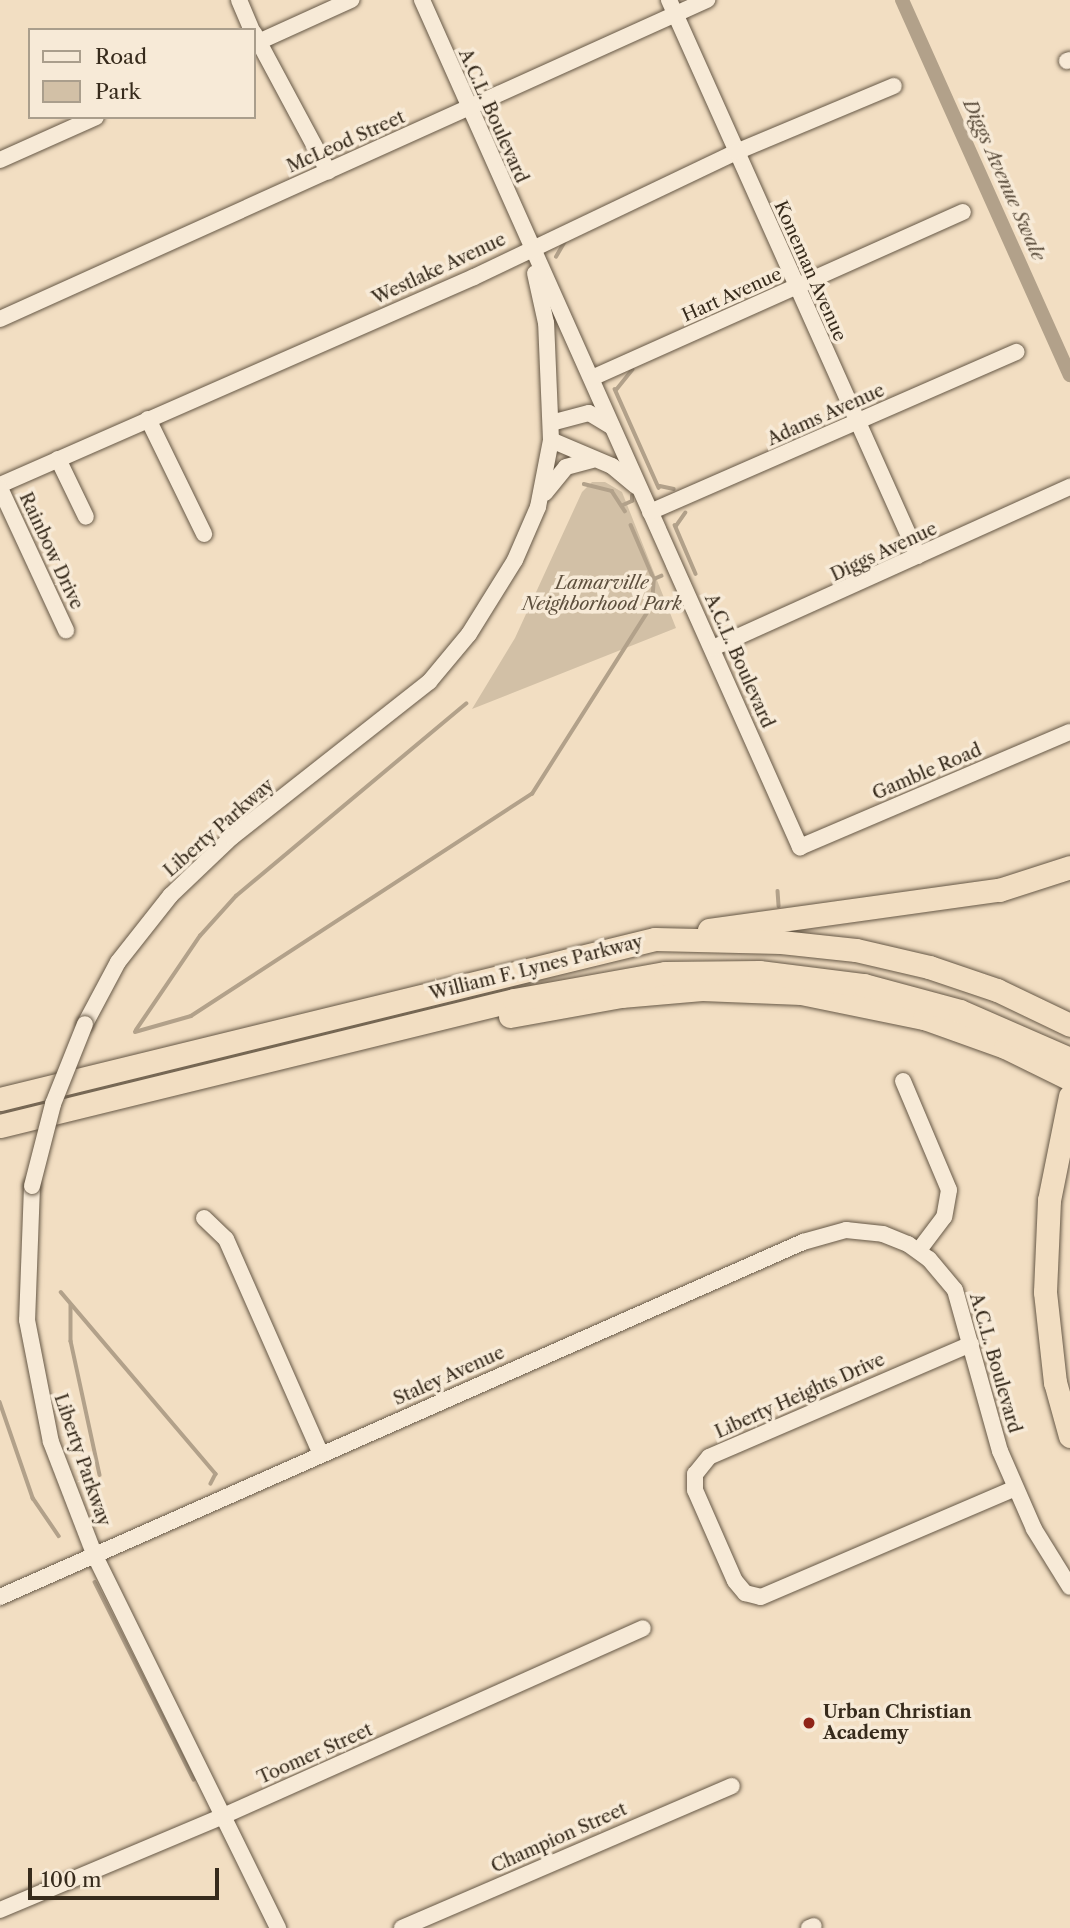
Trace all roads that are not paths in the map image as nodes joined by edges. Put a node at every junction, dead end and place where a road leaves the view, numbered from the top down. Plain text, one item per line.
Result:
1 (239, 0) edge
2 (351, 0) edge
3 (422, 0) edge
4 (707, 0) edge
5 (673, 7) edge
6 (250, 28) edge
7 (256, 36) edge
8 (256, 41) edge
9 (894, 86) dead end
10 (468, 109) junction
11 (92, 119) edge
12 (736, 152) junction
13 (0, 160) edge
14 (328, 171) junction
15 (963, 212) dead end
16 (530, 247) junction
17 (796, 288) junction
18 (0, 318) edge
19 (1017, 352) dead end
20 (594, 377) junction
21 (148, 419) junction
22 (551, 423) junction
23 (858, 423) junction
24 (616, 431) junction
25 (551, 440) junction
26 (58, 459) junction
27 (594, 460) junction
28 (0, 486) edge
29 (1070, 487) edge
30 (642, 492) junction
31 (539, 501) junction
32 (650, 512) junction
33 (86, 517) dead end
34 (204, 534) dead end
35 (918, 556) junction
36 (66, 630) dead end
37 (713, 648) junction
38 (1070, 732) edge
39 (800, 847) joint
40 (1070, 867) edge
41 (655, 939) junction
42 (1070, 1025) edge
43 (331, 1045) junction
44 (1070, 1059) edge
45 (1070, 1079) edge
46 (902, 1081) dead end
47 (1070, 1096) edge
48 (0, 1099) edge
49 (0, 1126) edge
50 (204, 1218) dead end
51 (919, 1250) junction
52 (971, 1344) junction
53 (1070, 1436) edge
54 (321, 1454) junction
55 (1015, 1488) junction
56 (95, 1556) junction
57 (1070, 1587) edge
58 (0, 1597) edge
59 (643, 1629) dead end
60 (732, 1786) dead end
61 (221, 1817) junction
62 (0, 1910) edge
63 (278, 1928) edge
64 (402, 1928) edge

1 - 6 street
2 - 7 street
3 - 10 street, A.C.L. Boulevard
4 - 5 street, McLeod Street
5 - 10 street, McLeod Street
5 - 12 street, Koneman Avenue
8 - 14 street
9 - 12 street, Westlake Avenue
10 - 14 street, McLeod Street
10 - 16 street, A.C.L. Boulevard
11 - 13 street
12 - 16 street, Westlake Avenue
12 - 17 street, Koneman Avenue
14 - 18 street, McLeod Street
15 - 17 street, Hart Avenue
16 - 20 street, A.C.L. Boulevard
16 - 21 street, Westlake Avenue
16 - 22 street, A.C.L. Boulevard
17 - 20 street, Hart Avenue
17 - 23 street, Koneman Avenue
19 - 23 street, Adams Avenue
20 - 24 street, A.C.L. Boulevard
21 - 26 street, Westlake Avenue
21 - 34 street
22 - 24 street
22 - 25 street, A.C.L. Boulevard
23 - 32 street, Adams Avenue
23 - 35 street, Koneman Avenue
24 - 30 street, A.C.L. Boulevard
25 - 27 street, A.C.L. Boulevard
25 - 31 street, Liberty Parkway
26 - 28 street, Westlake Avenue
26 - 33 street
27 - 30 street, A.C.L. Boulevard
27 - 31 street
28 - 36 street, Rainbow Drive
29 - 35 street, Diggs Avenue
30 - 32 street, A.C.L. Boulevard
31 - 56 street, Liberty Parkway, bridge
32 - 37 street, A.C.L. Boulevard
35 - 37 street, Diggs Avenue
37 - 39 street, A.C.L. Boulevard
38 - 39 street, Gamble Road
40 - 41 highway
41 - 42 highway, William F. Lynes Parkway
41 - 48 highway, William F. Lynes Parkway
43 - 44 highway, William F. Lynes Parkway
43 - 45 highway
43 - 49 highway, William F. Lynes Parkway
46 - 51 street
47 - 53 highway
50 - 54 street
51 - 52 street, A.C.L. Boulevard
51 - 54 street, Staley Avenue
52 - 55 street, A.C.L. Boulevard
52 - 55 street, Liberty Heights Drive
54 - 56 street, Staley Avenue
55 - 57 street, A.C.L. Boulevard
56 - 58 street, Staley Avenue
56 - 61 street, Liberty Parkway
59 - 61 street, Toomer Street
60 - 64 street, Champion Street
61 - 62 street, Toomer Street
61 - 63 street, Liberty Parkway

